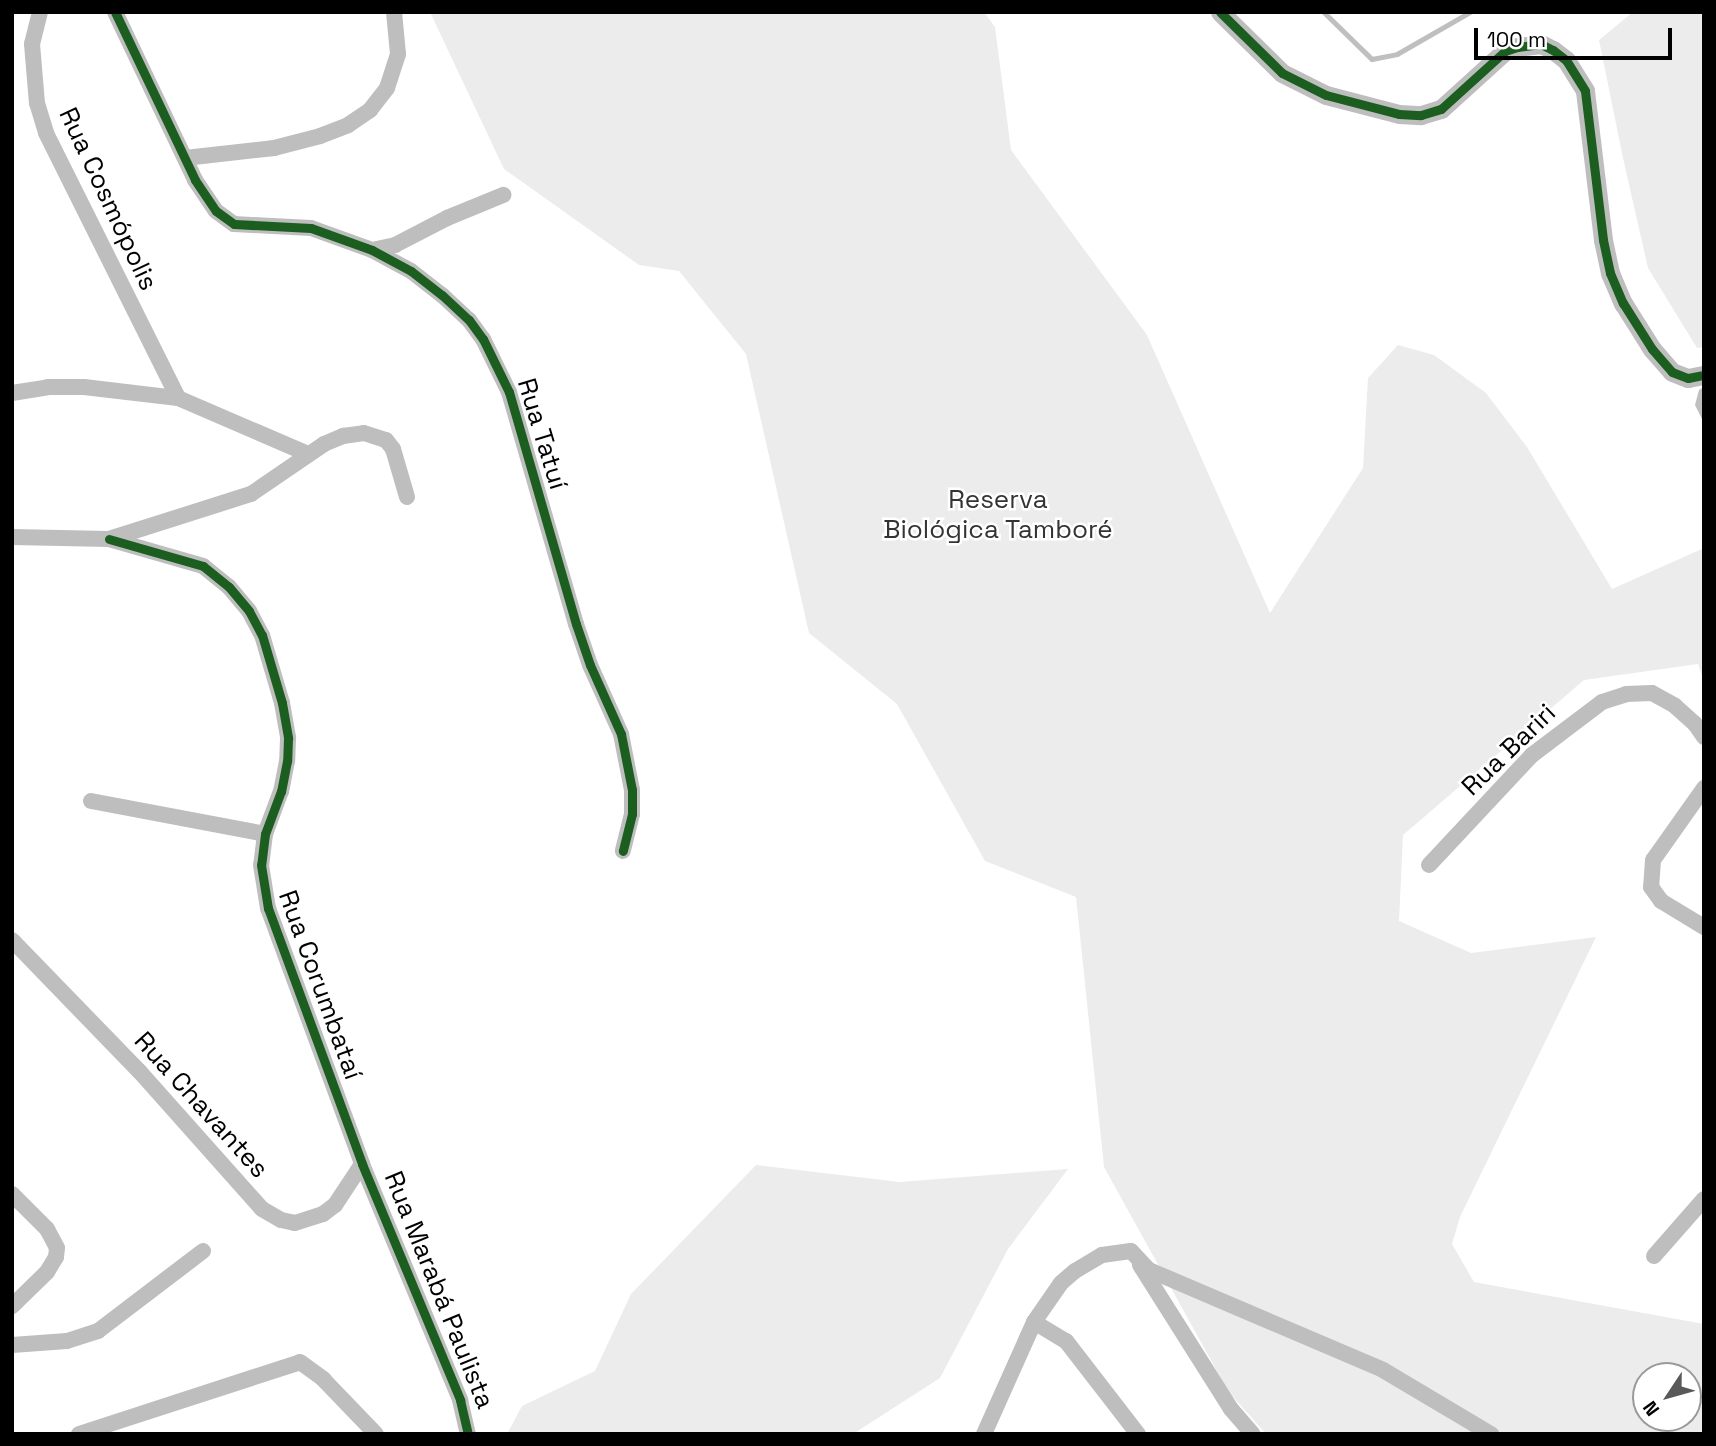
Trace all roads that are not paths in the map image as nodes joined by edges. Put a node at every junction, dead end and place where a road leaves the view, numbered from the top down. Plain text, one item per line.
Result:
1 (40, 12) edge
2 (116, 12) edge
3 (394, 12) edge
4 (1220, 12) edge
5 (185, 158) junction
6 (503, 195) dead end
7 (372, 250) junction
8 (1704, 375) edge
9 (12, 393) edge
10 (177, 398) junction
11 (308, 454) junction
12 (407, 497) dead end
13 (12, 537) edge
14 (109, 539) junction
15 (1704, 737) edge
16 (1704, 788) edge
17 (91, 801) dead end
18 (265, 834) junction
19 (623, 851) dead end
20 (1429, 865) dead end
21 (1704, 927) edge
22 (12, 940) edge
23 (362, 1164) junction
24 (12, 1194) edge
25 (1704, 1199) edge
26 (203, 1251) dead end
27 (1131, 1251) junction
28 (1654, 1256) dead end
29 (12, 1306) edge
30 (1034, 1322) junction
31 (12, 1345) edge
32 (987, 1429) edge
33 (79, 1434) edge
34 (376, 1434) edge
35 (468, 1434) edge
36 (1004, 1434) edge
37 (1138, 1434) edge
38 (1253, 1434) edge
39 (1491, 1434) edge

1 - 10 street, Rua Cosmópolis
2 - 5 street, Rua Tatuí
3 - 5 street
4 - 8 street
5 - 7 street, Rua Tatuí
6 - 7 street
7 - 19 street, Rua Tatuí
9 - 10 street
10 - 11 street
11 - 12 street
11 - 14 street
13 - 14 street
14 - 18 street, Rua Corumbataí
15 - 20 street, Rua Bariri
16 - 21 street
17 - 18 street
18 - 23 street, Rua Corumbataí
22 - 23 street, Rua Chavantes
23 - 35 street, Rua Marabá Paulista
24 - 29 street
25 - 28 street
26 - 31 street
27 - 30 street
27 - 38 street
27 - 39 street
30 - 32 street
30 - 37 street
32 - 36 street
33 - 34 street

